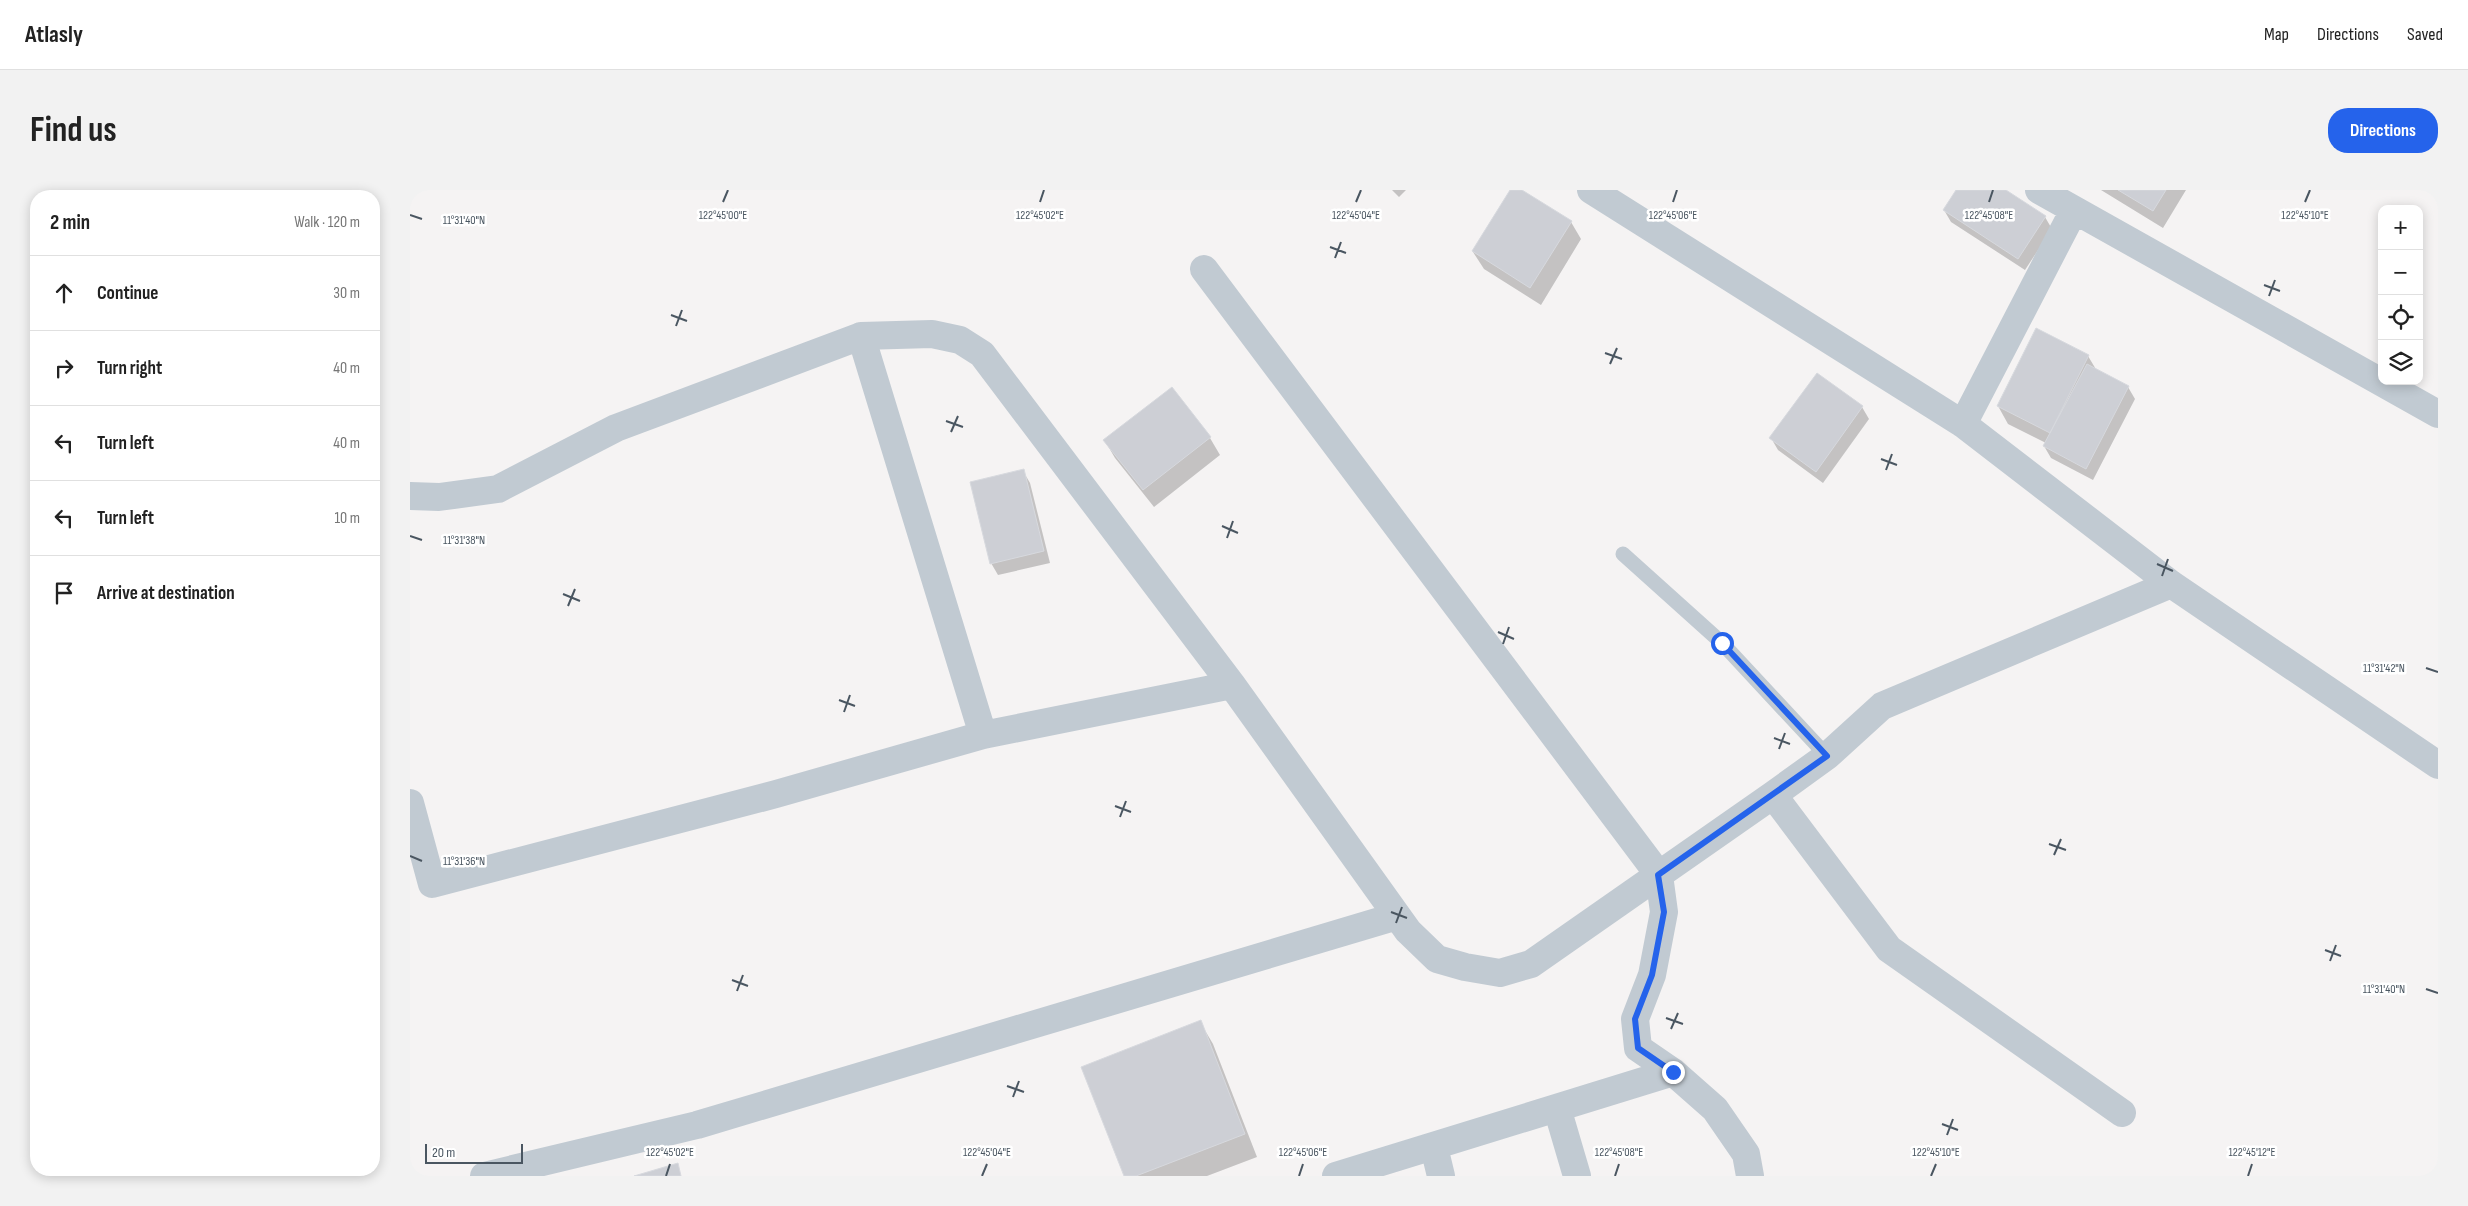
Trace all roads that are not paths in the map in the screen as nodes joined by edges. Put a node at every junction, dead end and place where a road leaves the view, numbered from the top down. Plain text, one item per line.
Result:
1 (1591, 190) edge
2 (2039, 190) edge
3 (2074, 210) junction
4 (1204, 269) dead end
5 (860, 336) junction
6 (2438, 414) edge
7 (1963, 424) junction
8 (410, 496) edge
9 (1622, 554) dead end
10 (2171, 584) junction
11 (1232, 685) junction
12 (983, 735) junction
13 (1827, 756) junction
14 (2438, 765) edge
15 (1773, 796) junction
16 (410, 803) edge
17 (1658, 875) junction
18 (421, 887) edge
19 (1398, 916) junction
20 (1673, 1072) junction
21 (1557, 1108) junction
22 (2122, 1113) dead end
23 (1434, 1147) junction
24 (484, 1176) edge
25 (1336, 1176) edge
26 (1441, 1176) edge
27 (1577, 1176) edge
28 (1750, 1176) edge

1 - 7 street
2 - 3 street
3 - 6 street
3 - 7 street
4 - 17 street
5 - 8 street
5 - 11 street
5 - 12 street
7 - 10 street
9 - 13 lane
10 - 13 street
10 - 14 street
11 - 12 street
11 - 19 street
12 - 18 street
13 - 15 street
15 - 17 street
15 - 22 street
16 - 18 street
17 - 19 street
17 - 20 street
19 - 24 street
20 - 21 street
20 - 28 street
21 - 23 street
21 - 27 street
23 - 25 street
23 - 26 street

